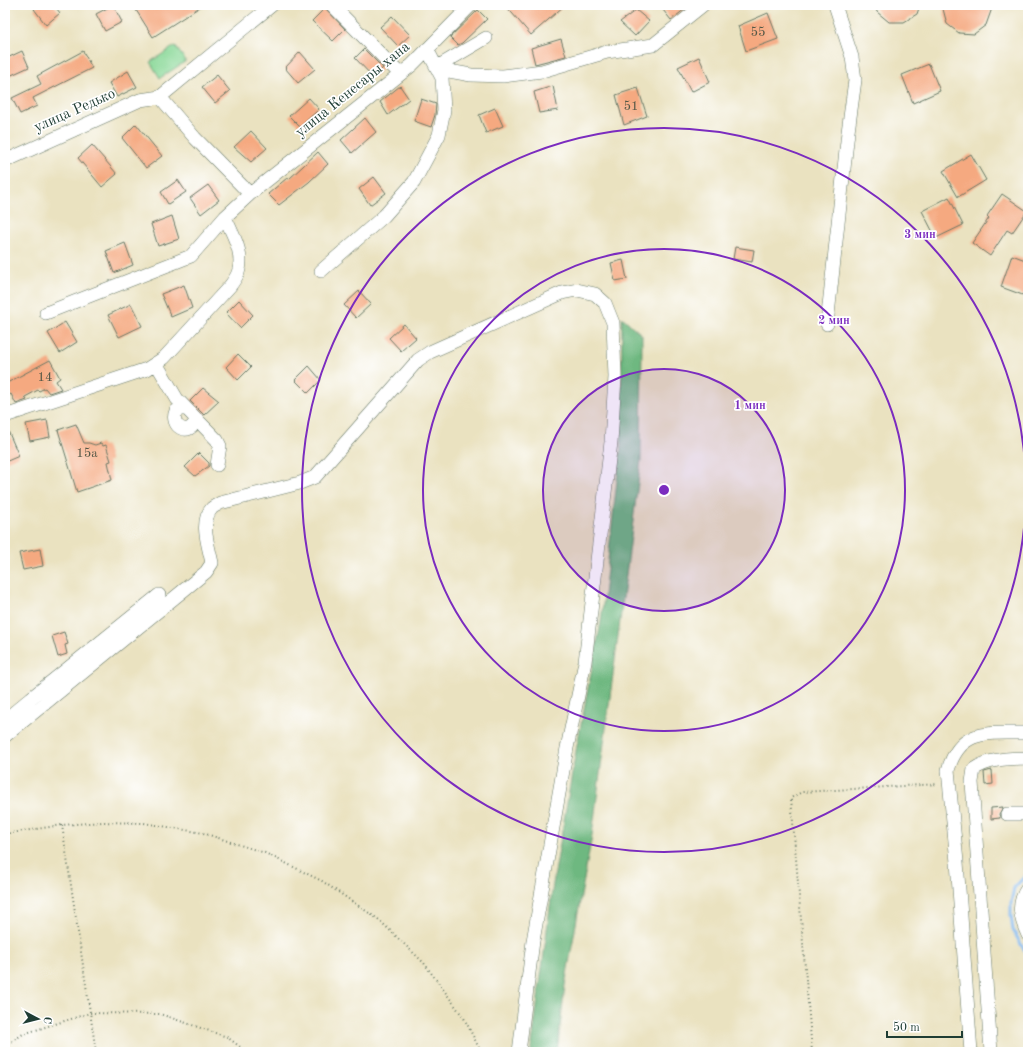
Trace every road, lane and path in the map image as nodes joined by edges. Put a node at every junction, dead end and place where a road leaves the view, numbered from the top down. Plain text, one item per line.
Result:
1 (272, 5) edge
2 (332, 5) edge
3 (703, 5) edge
4 (835, 5) edge
5 (463, 8) edge
6 (486, 38) dead end
7 (427, 49) junction
8 (437, 68) junction
9 (400, 74) junction
10 (160, 97) junction
11 (5, 160) edge
12 (250, 194) junction
13 (225, 217) junction
14 (321, 271) dead end
15 (46, 314) dead end
16 (828, 324) dead end
17 (156, 363) junction
18 (5, 416) edge
19 (217, 465) dead end
20 (160, 595) dead end
21 (5, 720) edge
22 (1028, 733) edge
23 (5, 736) edge
24 (1028, 758) edge
25 (950, 783) junction
26 (1007, 814) dead end
27 (1028, 814) edge
28 (62, 825) junction
29 (5, 834) edge
30 (1028, 887) edge
31 (1028, 935) edge
32 (90, 1013) junction
33 (5, 1046) edge
34 (96, 1052) edge
35 (247, 1052) edge
36 (481, 1052) edge
37 (519, 1052) edge
38 (812, 1052) edge
39 (971, 1052) edge
40 (991, 1052) edge

1 - 10 street
2 - 9 street
3 - 8 street
4 - 16 street
5 - 7 street, улица Кенесары хана
6 - 8 street
7 - 8 street
7 - 9 street, улица Кенесары хана
8 - 14 street
9 - 12 street, улица Кенесары хана
10 - 11 street, улица Редько
10 - 12 street
12 - 13 street, улица Кенесары хана
13 - 15 street, улица Кенесары хана
13 - 17 street
17 - 18 street
17 - 19 street
20 - 21 street
22 - 25 street
23 - 37 street
24 - 40 street
25 - 38 path
25 - 39 street
26 - 27 street
28 - 29 path
28 - 32 path
28 - 36 path
30 - 31 street
32 - 33 path
32 - 34 path
32 - 35 path

